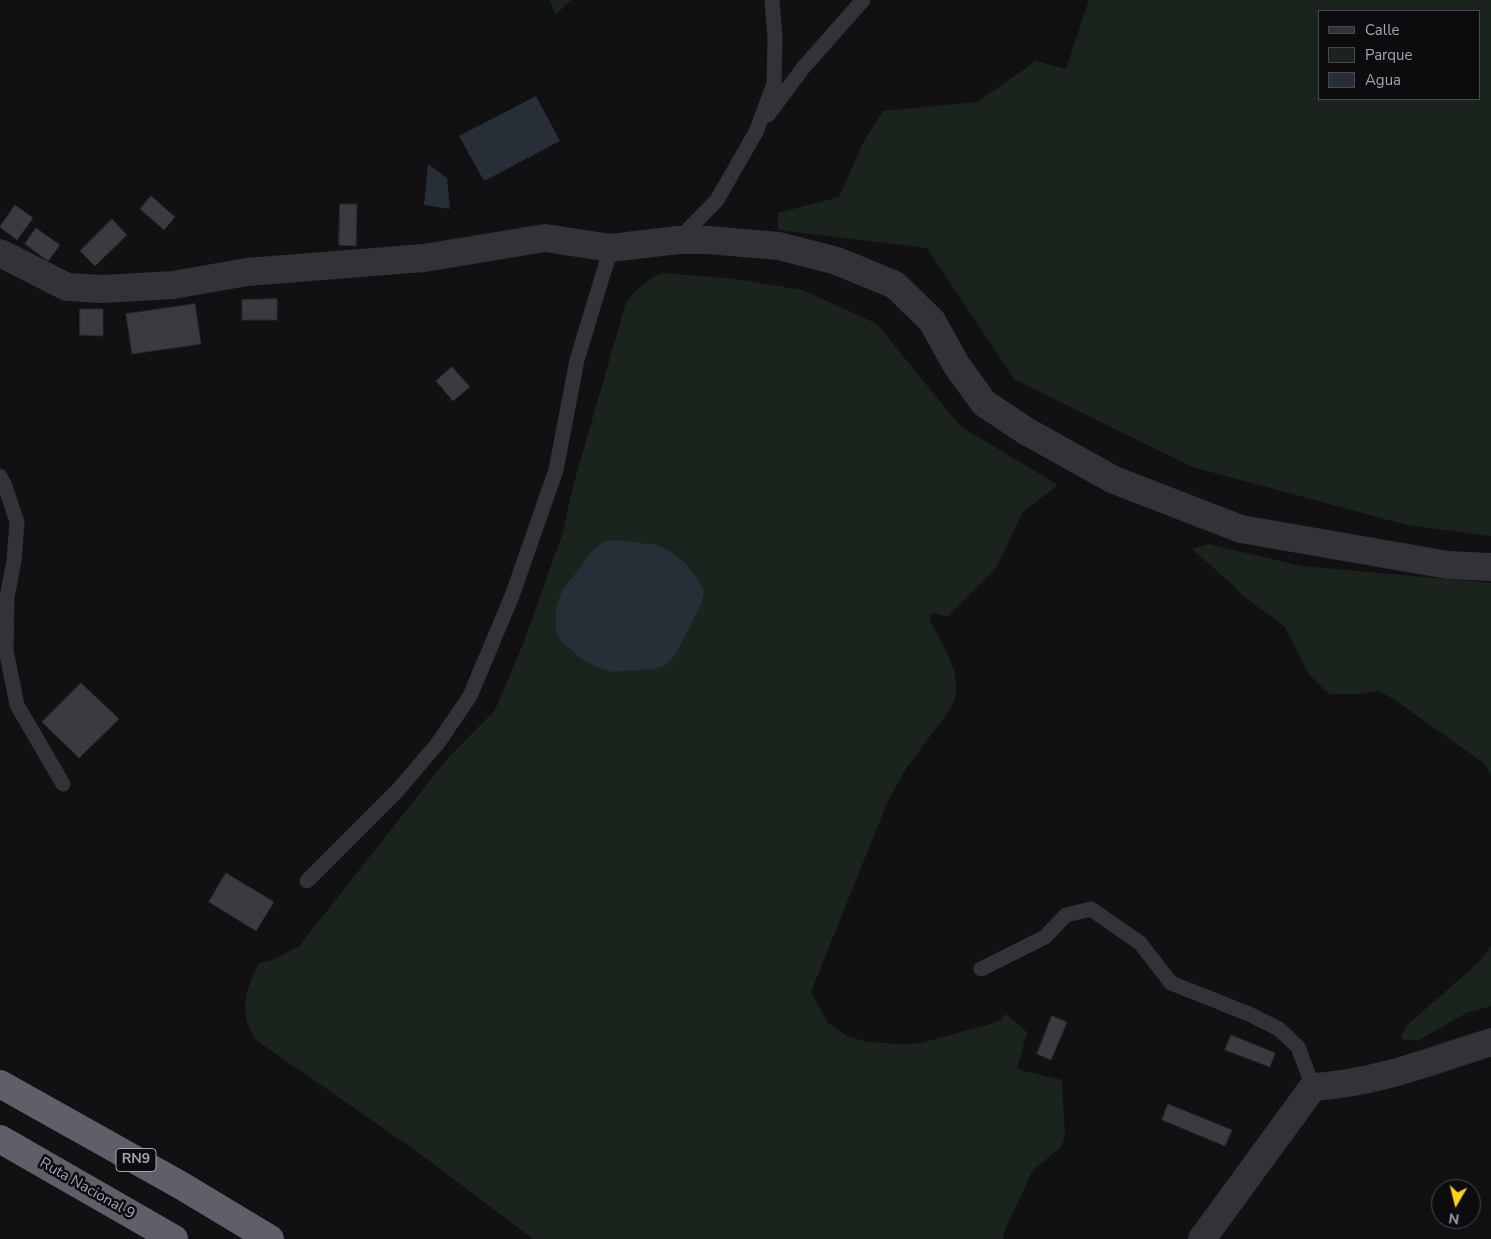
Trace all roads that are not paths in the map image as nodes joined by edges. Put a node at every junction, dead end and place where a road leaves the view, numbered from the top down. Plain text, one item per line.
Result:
1 (772, 0) edge
2 (863, 0) edge
3 (756, 132) junction
4 (678, 240) junction
5 (611, 248) junction
6 (0, 252) edge
7 (0, 476) edge
8 (1491, 568) edge
9 (63, 784) dead end
10 (307, 881) dead end
11 (981, 969) dead end
12 (1491, 1042) edge
13 (0, 1084) edge
14 (1313, 1087) junction
15 (0, 1139) edge
16 (174, 1239) edge
17 (270, 1239) edge
18 (1202, 1239) edge

1 - 3 lane
2 - 3 lane
3 - 4 lane
4 - 5 street
4 - 8 street
5 - 6 street
5 - 10 lane
7 - 9 lane
11 - 14 lane
12 - 14 street
13 - 17 highway, RN9
14 - 18 street
15 - 16 highway, Ruta Nacional 9

